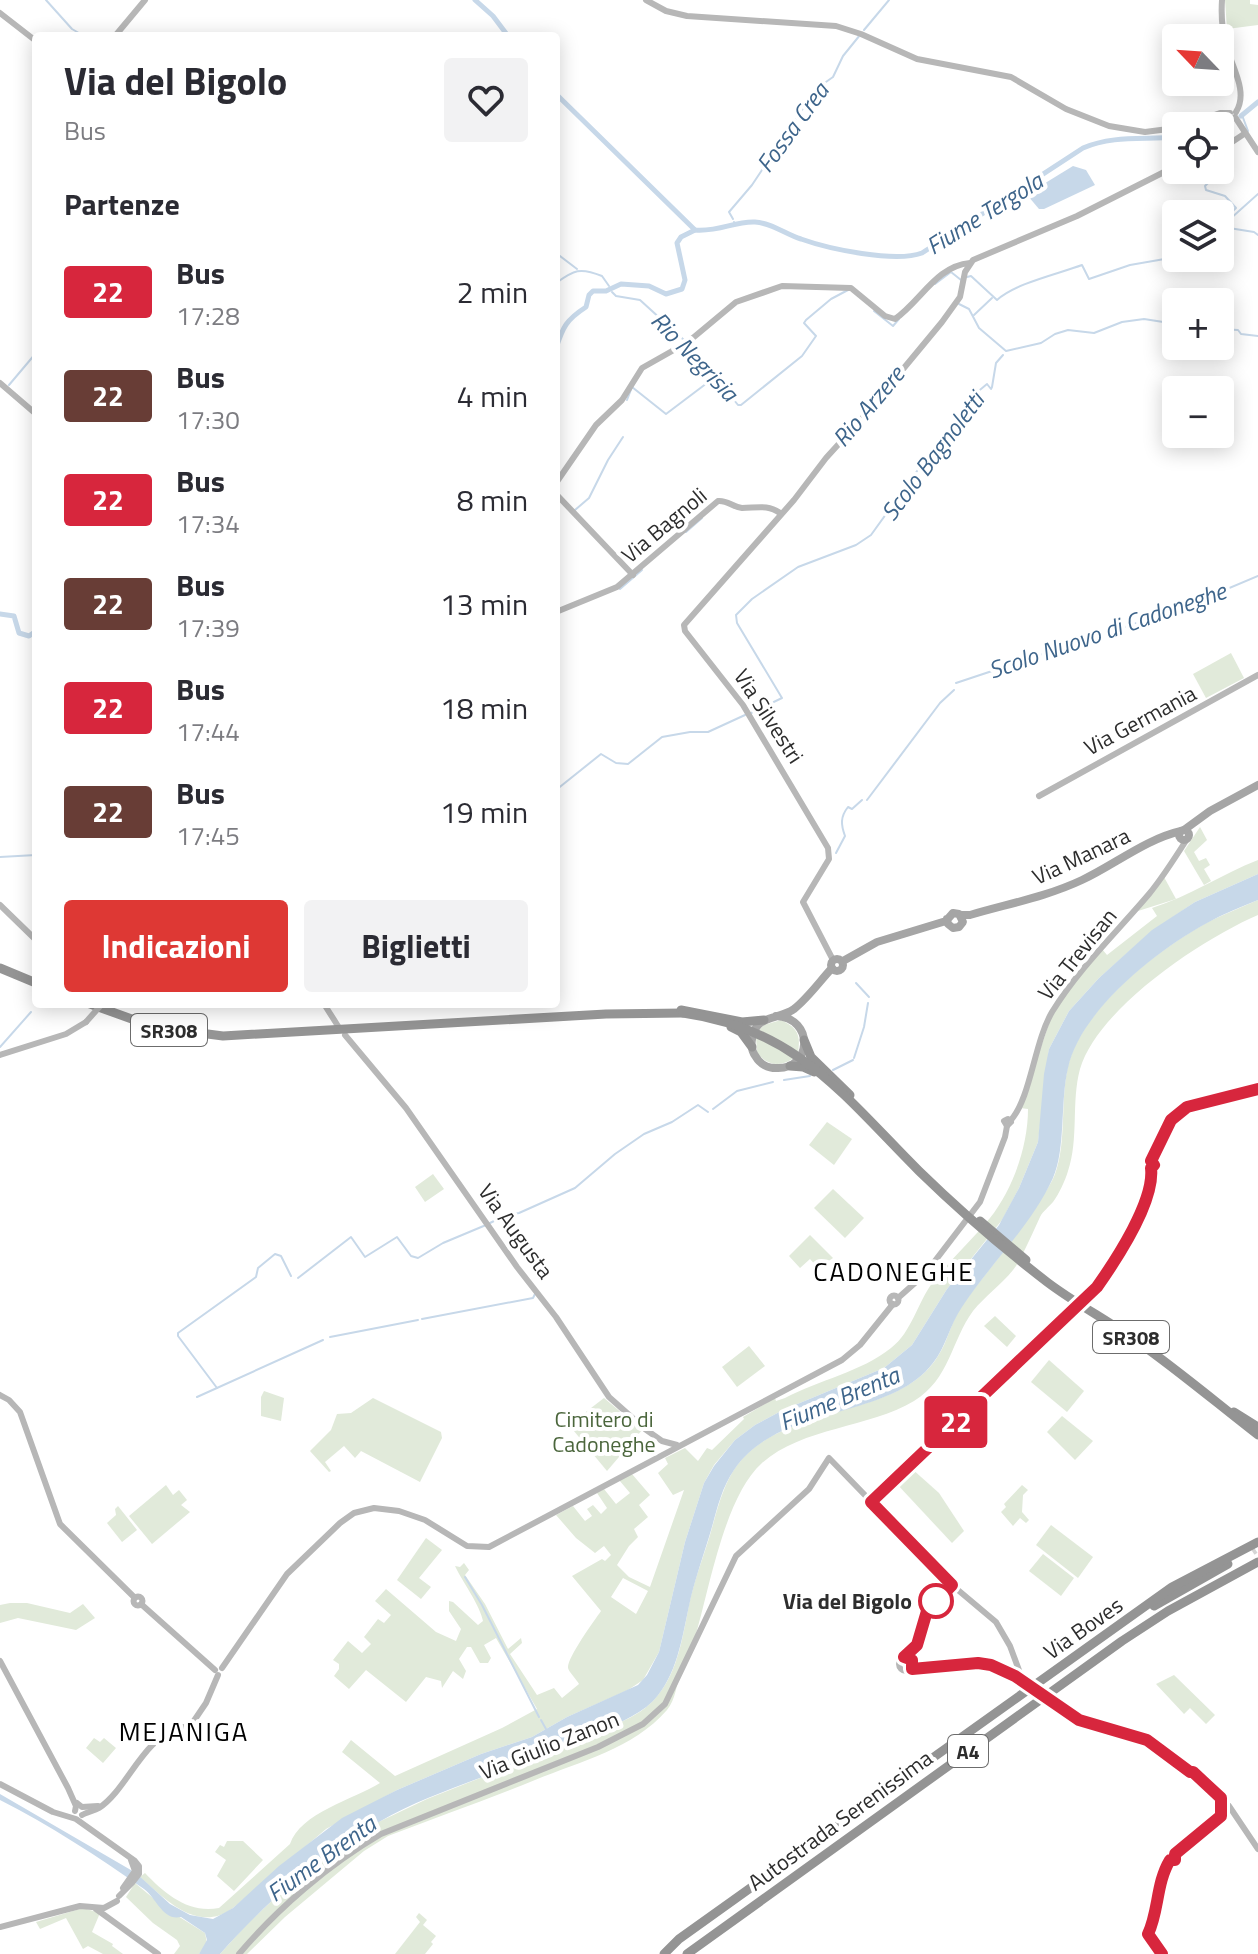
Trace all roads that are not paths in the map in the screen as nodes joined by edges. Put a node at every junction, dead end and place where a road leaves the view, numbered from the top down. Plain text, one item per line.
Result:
1 (145, 0) edge
2 (646, 0) edge
3 (1222, 0) edge
4 (0, 13) edge
5 (118, 32) edge
6 (32, 38) edge
7 (1234, 114) joint
8 (1162, 129) edge
9 (1244, 134) junction
10 (1234, 141) edge
11 (1258, 152) edge
12 (1162, 173) edge
13 (970, 263) junction
14 (0, 383) edge
15 (32, 411) edge
16 (560, 477) edge
17 (560, 498) edge
18 (780, 513) junction
19 (633, 575) junction
20 (560, 610) edge
21 (1258, 675) edge
22 (1258, 785) edge
23 (1039, 796) dead end
24 (1183, 835) junction
25 (0, 905) edge
26 (32, 936) edge
27 (836, 963) junction
28 (0, 968) edge
29 (32, 981) edge
30 (804, 998) junction
31 (98, 1008) edge
32 (101, 1008) edge
33 (327, 1008) edge
34 (581, 1016) junction
35 (776, 1016) junction
36 (764, 1020) junction
37 (338, 1026) dead end
38 (345, 1035) dead end
39 (803, 1035) junction
40 (752, 1047) junction
41 (0, 1055) edge
42 (790, 1066) junction
43 (1258, 1089) edge
44 (850, 1100) junction
45 (915, 1166) junction
46 (0, 1396) edge
47 (1235, 1415) junction
48 (1258, 1431) edge
49 (1258, 1442) edge
50 (667, 1447) junction
51 (871, 1502) junction
52 (1256, 1547) edge
53 (1258, 1562) edge
54 (1258, 1569) edge
55 (952, 1585) junction
56 (904, 1657) junction
57 (0, 1661) edge
58 (1017, 1664) junction
59 (912, 1669) junction
60 (218, 1671) junction
61 (1006, 1671) junction
62 (1024, 1682) junction
63 (0, 1784) edge
64 (102, 1805) junction
65 (1224, 1810) junction
66 (78, 1813) junction
67 (1258, 1849) edge
68 (113, 1914) junction
69 (0, 1927) edge
70 (158, 1954) edge
71 (239, 1954) edge
72 (664, 1954) edge
73 (670, 1954) edge
74 (687, 1954) edge
75 (697, 1954) edge
76 (1164, 1954) edge

1 - 5 street
2 - 8 street
3 - 7 street
4 - 6 street
7 - 9 street
9 - 10 street
9 - 11 street
12 - 13 street
13 - 16 street
13 - 18 street
14 - 15 street
17 - 19 street
18 - 19 street, Via Bagnoli
18 - 27 street, Via Silvestri
19 - 20 street, Via Bagnoli
21 - 23 street, Via Germania
22 - 24 main road, Via Trevisan
24 - 27 main road, Via Manara
24 - 50 street, Via Trevisan
25 - 26 street
27 - 30 main road
28 - 29 highway
30 - 35 main road
30 - 39 main road
31 - 41 street, bridge
32 - 34 highway, SR308
33 - 37 street
34 - 36 highway
34 - 40 highway
34 - 45 highway, SR308, bridge
35 - 36 main road
35 - 39 main road
36 - 40 main road
38 - 50 street, Via Augusta
39 - 42 main road
39 - 44 highway
40 - 42 main road
42 - 44 highway
43 - 51 street
44 - 45 highway, bridge
45 - 47 highway, SR308, bridge
46 - 60 street
47 - 48 highway, SR308, bridge
47 - 49 highway, bridge
50 - 60 street
51 - 55 street
51 - 71 street, Via Giulio Zanon
52 - 72 highway, Via Boves
52 - 73 highway, Via Boves
53 - 74 highway, Autostrada Serenissima / A4
54 - 75 highway, Autostrada Serenissima / A4
55 - 56 street
55 - 58 street
56 - 59 street
56 - 59 street
57 - 66 street
58 - 61 street
58 - 62 street
59 - 61 street
60 - 64 street
61 - 62 street
62 - 65 street, bridge
63 - 66 street
64 - 66 street
64 - 66 street
65 - 67 street
65 - 76 street
66 - 68 street
68 - 69 street
68 - 70 street

